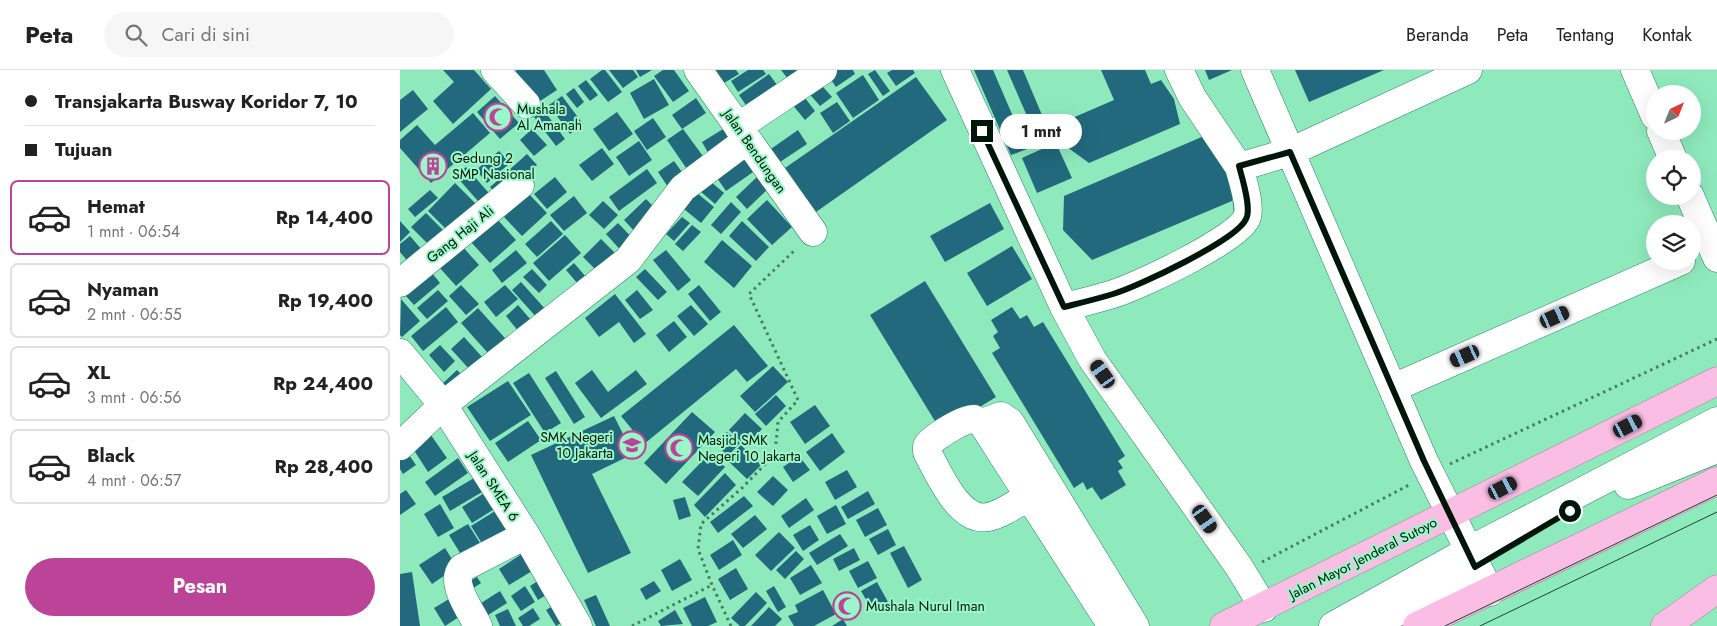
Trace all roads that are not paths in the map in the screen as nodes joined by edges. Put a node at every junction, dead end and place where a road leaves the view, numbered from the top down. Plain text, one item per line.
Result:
1 (495, 70) edge
2 (698, 70) edge
3 (823, 70) edge
4 (955, 70) edge
5 (1179, 70) edge
6 (1255, 70) edge
7 (1468, 70) edge
8 (1635, 70) edge
9 (1646, 95) edge
10 (526, 104) dead end
11 (743, 133) junction
12 (1290, 152) junction
13 (1239, 166) junction
14 (520, 185) dead end
15 (1693, 205) edge
16 (813, 232) road end
17 (1707, 254) edge
18 (1661, 270) edge
19 (400, 283) edge
20 (1064, 307) junction
21 (400, 353) edge
22 (1717, 381) edge
23 (1393, 388) junction
24 (443, 405) junction
25 (1717, 421) edge
26 (982, 423) junction
27 (400, 446) edge
28 (1717, 450) edge
29 (1717, 481) edge
30 (1030, 495) junction
31 (1450, 515) junction
32 (526, 535) junction
33 (1472, 559) junction
34 (1717, 589) edge
35 (1490, 592) junction
36 (1264, 608) junction
37 (478, 626) edge
38 (578, 626) edge
39 (1112, 626) edge
40 (1135, 626) edge
41 (1224, 626) edge
42 (1242, 626) edge
43 (1333, 626) edge
44 (1372, 626) edge
45 (1417, 626) edge
46 (1665, 626) edge

1 - 10 street
2 - 11 street, Jalan Bendungan
3 - 11 street
4 - 20 street
5 - 13 street
6 - 12 street
7 - 12 street
8 - 9 street
11 - 16 street, Jalan Bendungan
11 - 24 street
12 - 13 street
12 - 23 street
13 - 20 street
14 - 19 street, Gang Haji Ali
15 - 17 street
18 - 23 street
20 - 36 street
21 - 24 street, Jalan SMEA 6
22 - 31 highway, Jalan Mayor Jenderal Sutoyo
23 - 31 street
24 - 27 street
24 - 32 street, Jalan SMEA 6
25 - 33 street
26 - 30 street
26 - 30 street
26 - 40 street
28 - 33 street
29 - 35 highway
30 - 39 street
31 - 33 street
31 - 36 highway, Jalan Mayor Jenderal Sutoyo
32 - 37 street
32 - 38 street, Jalan SMEA 6
33 - 35 street
33 - 43 street
33 - 44 street
34 - 46 highway
35 - 45 highway
36 - 41 highway, Jalan Mayor Jenderal Sutoyo
36 - 42 highway

